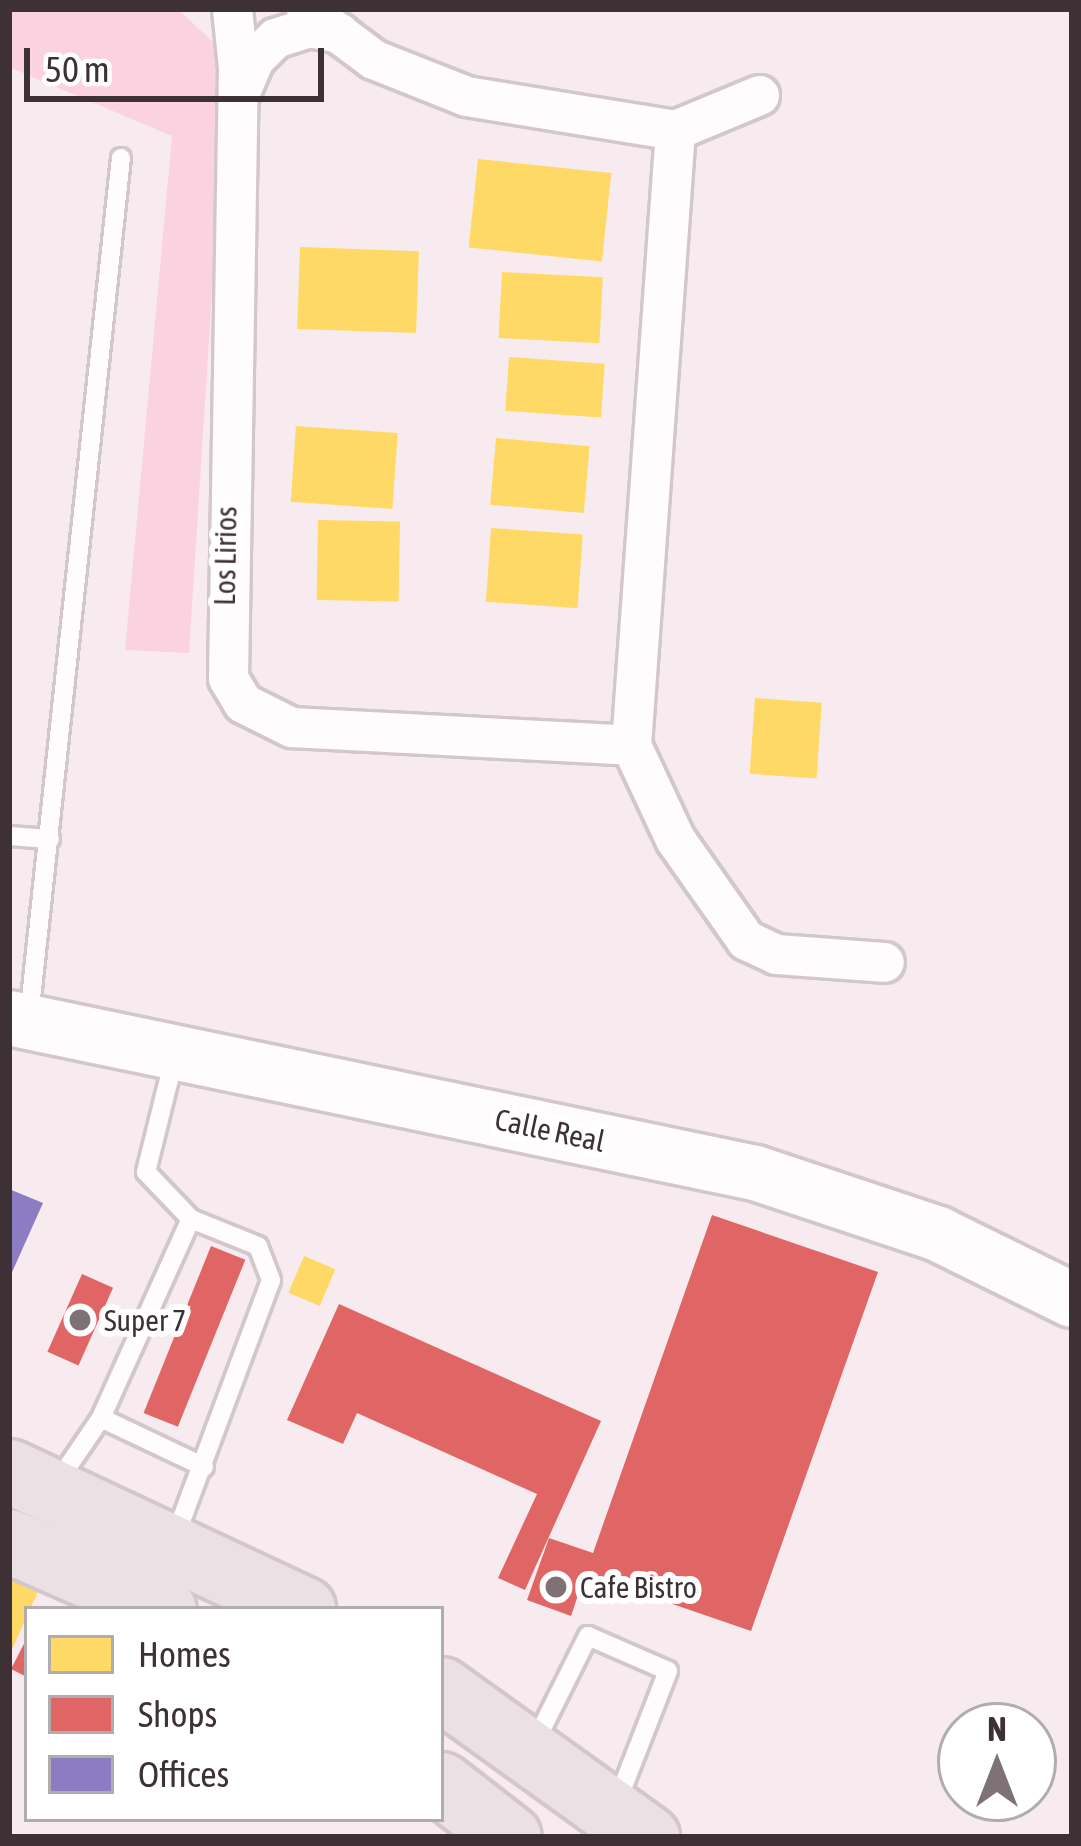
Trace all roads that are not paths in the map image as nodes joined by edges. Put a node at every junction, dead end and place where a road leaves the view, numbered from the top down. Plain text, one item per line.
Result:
1 (232, 9) edge
2 (306, 9) edge
3 (339, 33) junction
4 (759, 95) dead end
5 (237, 100) junction
6 (676, 130) junction
7 (121, 158) dead end
8 (632, 745) junction
9 (9, 836) edge
10 (50, 839) junction
11 (884, 962) dead end
12 (19, 1020) edge
13 (176, 1051) junction
14 (191, 1219) junction
15 (1072, 1300) edge
16 (101, 1418) junction
17 (204, 1467) junction
18 (31, 1480) edge
19 (9, 1540) edge
20 (172, 1542) junction
21 (157, 1606) edge
22 (297, 1606) edge
23 (444, 1691) edge
24 (530, 1751) junction
25 (444, 1786) edge
26 (630, 1825) edge
27 (509, 1837) edge

1 - 5 street, Los Lirios
2 - 3 street
3 - 5 street
3 - 6 street
4 - 6 street
5 - 8 street, Los Lirios
6 - 8 street
7 - 10 lane
8 - 11 street
9 - 10 lane
10 - 12 lane
12 - 13 main road, Calle Real
13 - 14 lane
13 - 15 main road, Calle Real
14 - 16 lane
14 - 17 lane
16 - 17 lane
16 - 18 lane
17 - 20 lane
18 - 20 highway
19 - 21 highway
20 - 22 highway
23 - 24 highway
24 - 26 highway
24 - 26 lane
25 - 27 highway

